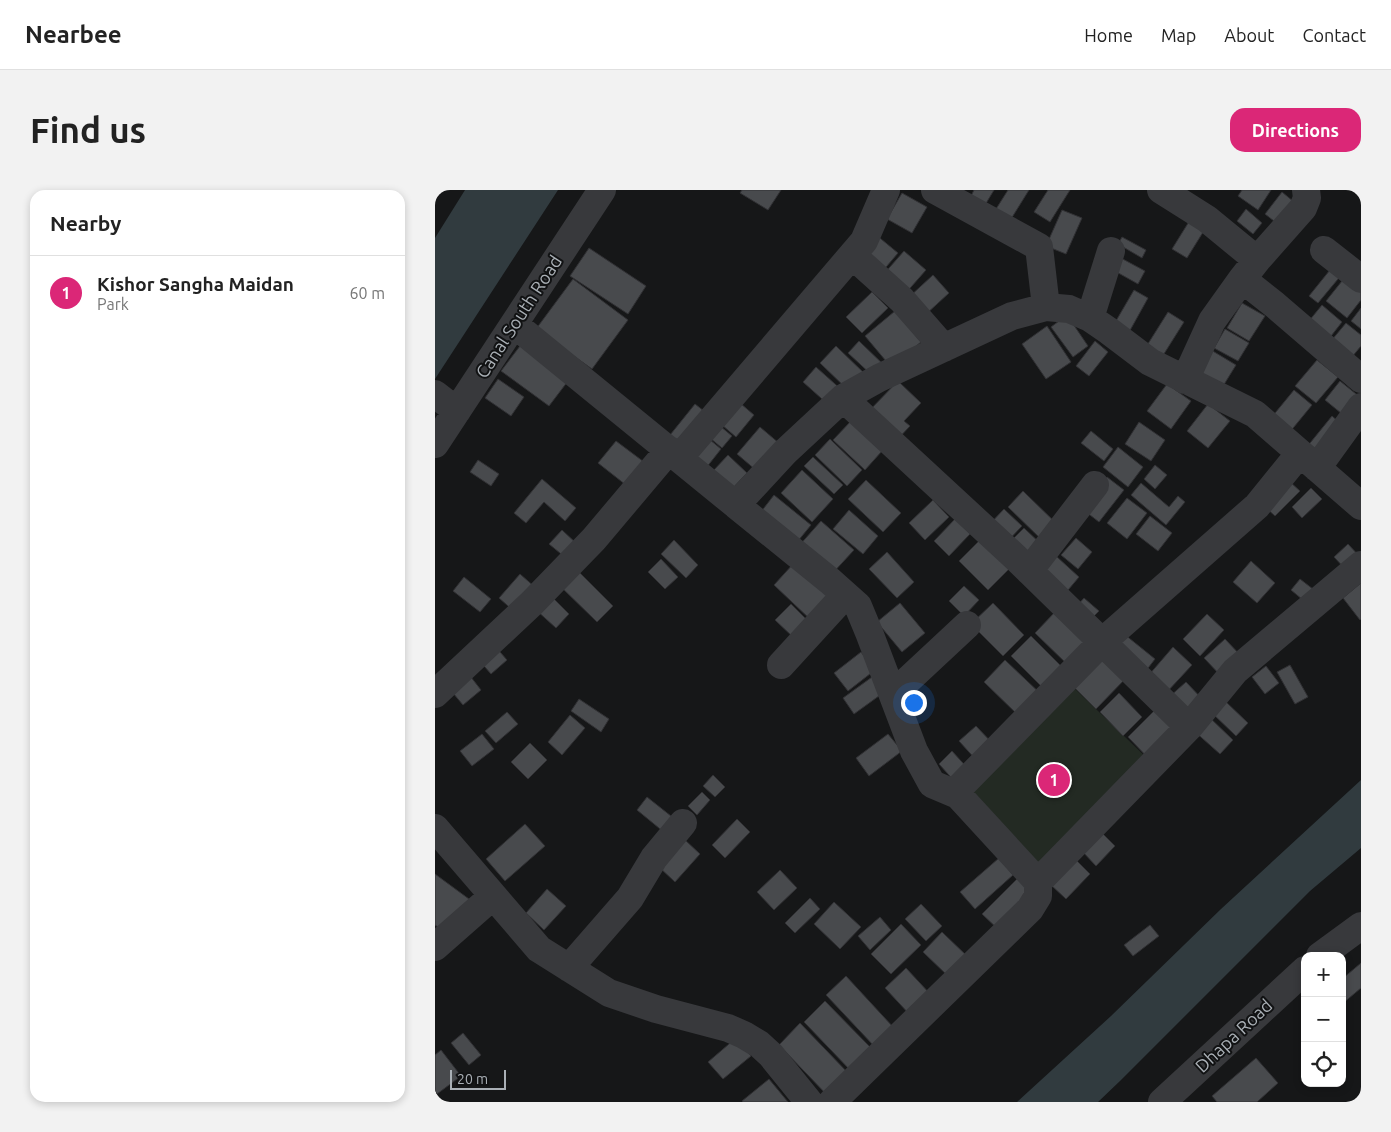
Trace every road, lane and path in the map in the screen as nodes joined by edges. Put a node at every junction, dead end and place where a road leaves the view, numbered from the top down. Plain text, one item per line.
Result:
1 (602, 190) edge
2 (886, 190) edge
3 (935, 190) edge
4 (1161, 190) edge
5 (1306, 190) edge
6 (1324, 250) dead end
7 (1111, 251) dead end
8 (852, 255) junction
9 (1250, 270) junction
10 (1361, 279) edge
11 (1046, 308) junction
12 (1090, 318) junction
13 (514, 324) junction
14 (944, 348) junction
15 (1185, 380) junction
16 (1361, 380) edge
17 (435, 394) edge
18 (843, 398) junction
19 (1361, 408) edge
20 (457, 411) junction
21 (435, 444) edge
22 (674, 454) junction
23 (1309, 461) junction
24 (1095, 485) dead end
25 (736, 504) junction
26 (1361, 506) edge
27 (1361, 565) edge
28 (1029, 571) junction
29 (845, 595) junction
30 (967, 625) dead end
31 (1102, 642) junction
32 (781, 665) dead end
33 (435, 694) edge
34 (893, 694) junction
35 (1189, 727) junction
36 (955, 793) junction
37 (683, 823) dead end
38 (439, 843) edge
39 (1038, 882) junction
40 (493, 896) junction
41 (1361, 926) edge
42 (435, 947) edge
43 (1325, 952) edge
44 (569, 968) junction
45 (1301, 974) edge
46 (809, 1102) edge
47 (832, 1102) edge
48 (1163, 1102) edge

1 - 13 street, Canal South Road
2 - 8 street
3 - 11 street
4 - 9 street
5 - 9 street
6 - 10 street
7 - 12 street
8 - 14 street
8 - 22 street
9 - 15 street
9 - 16 street
11 - 12 street
11 - 14 street
12 - 15 street
13 - 20 street, Canal South Road
13 - 22 street
14 - 18 street
15 - 23 street
17 - 20 street
18 - 25 street
18 - 28 street
19 - 23 street
20 - 21 street, Canal South Road
22 - 25 street
22 - 33 street
23 - 26 street
23 - 31 street
24 - 28 street
25 - 29 street
27 - 35 street
28 - 31 street
29 - 32 street
29 - 34 street
30 - 34 street
31 - 35 street
31 - 36 street
34 - 36 street
35 - 39 street
36 - 39 street
37 - 44 street
38 - 40 street
39 - 47 street
40 - 42 street
40 - 44 street
41 - 43 street
44 - 46 street
45 - 48 street, Dhapa Road

